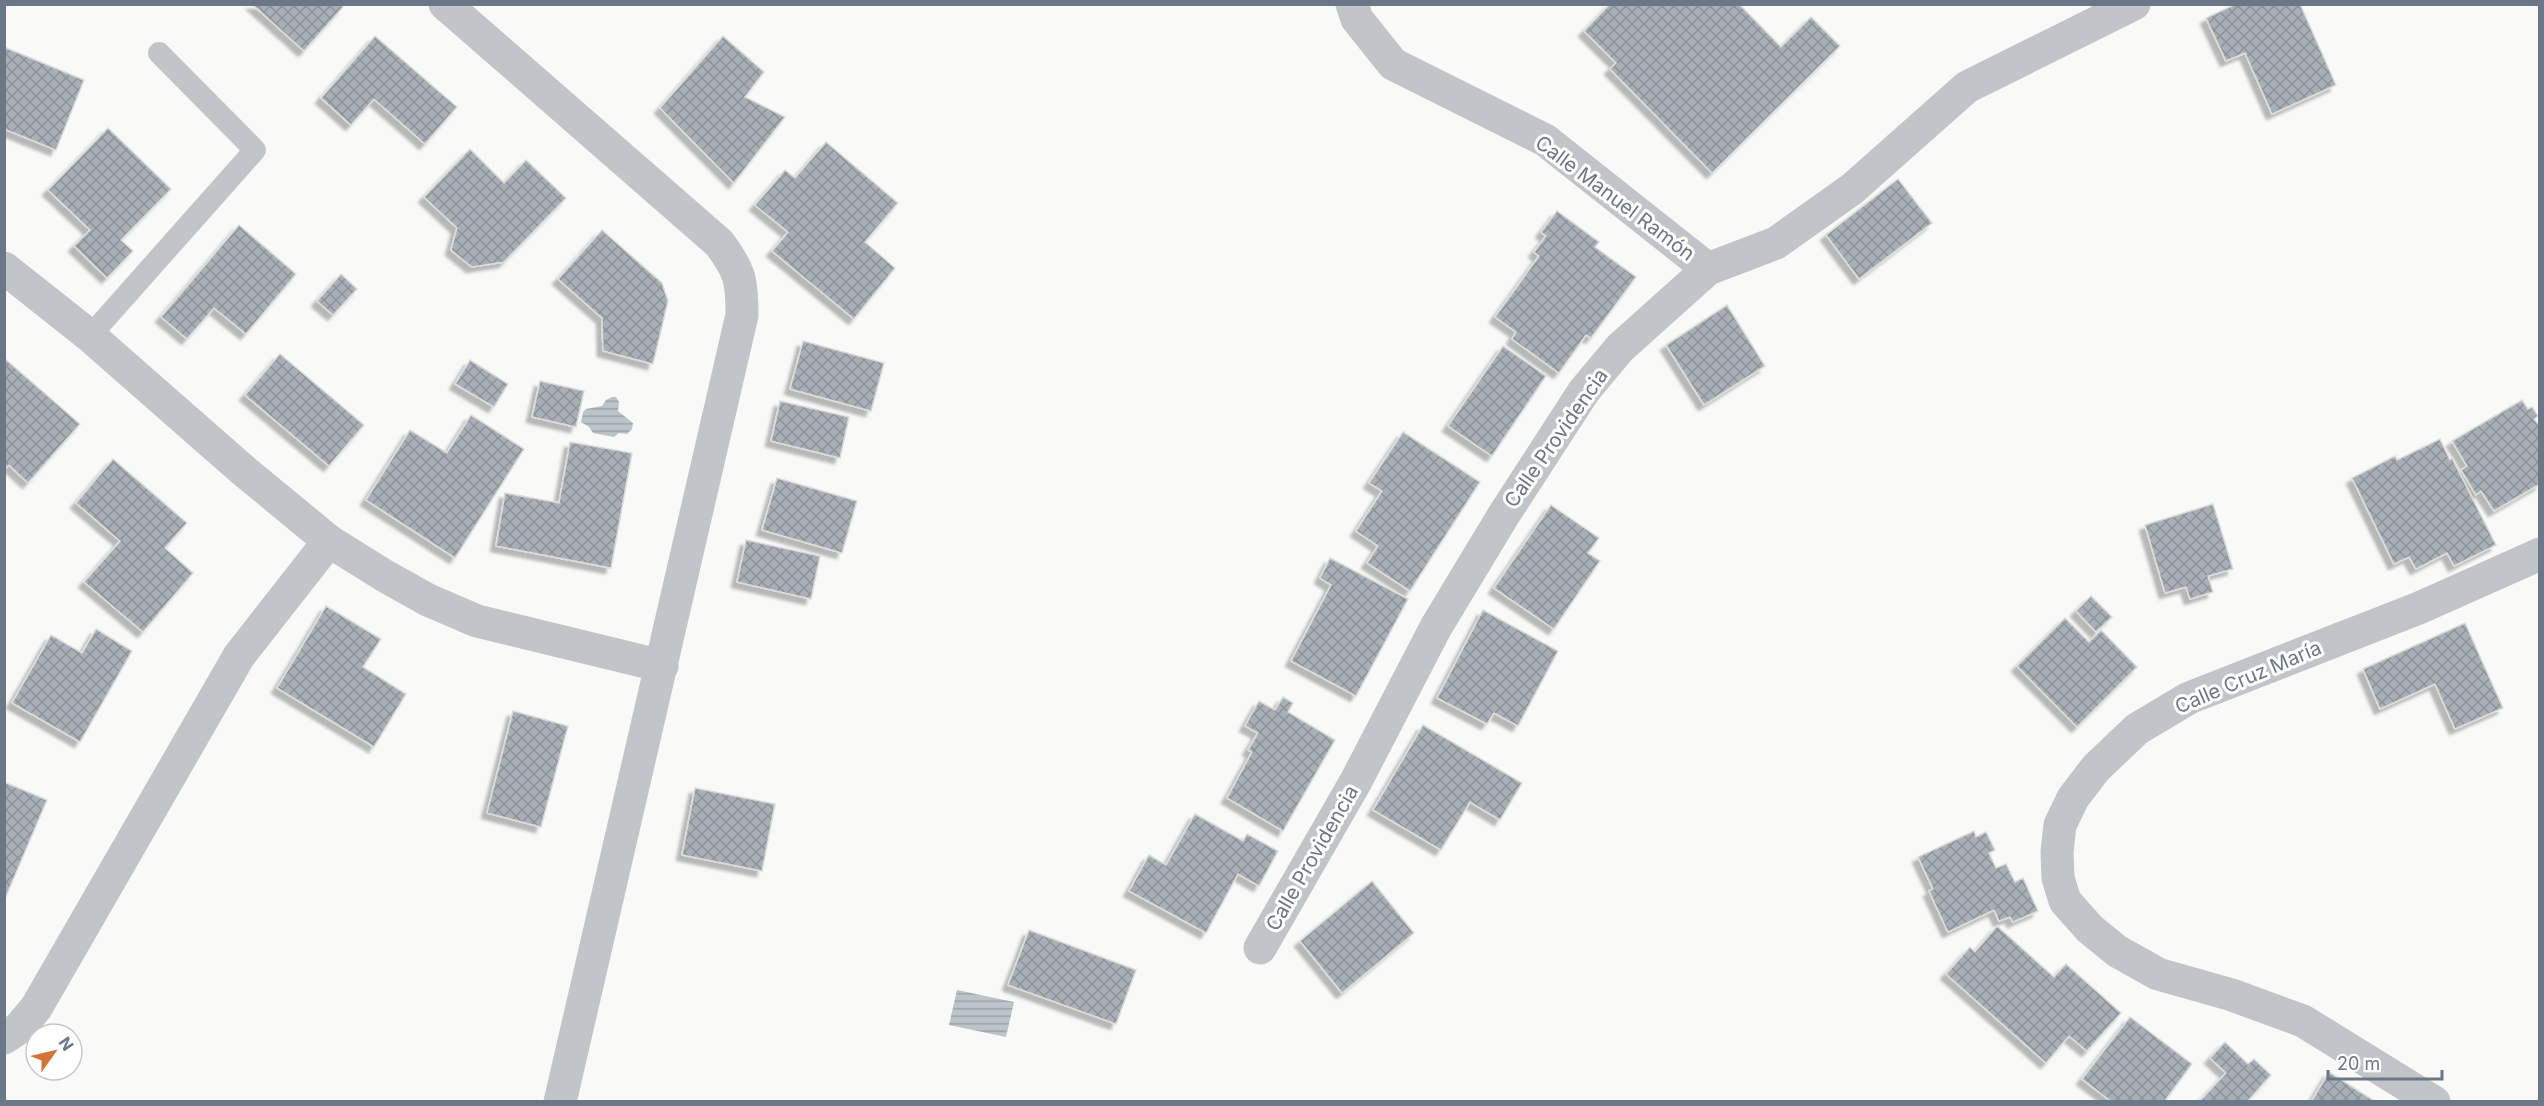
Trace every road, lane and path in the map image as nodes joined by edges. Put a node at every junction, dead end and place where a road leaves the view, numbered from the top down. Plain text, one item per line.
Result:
1 (445, 4) edge
2 (1352, 4) edge
3 (2134, 4) edge
4 (159, 53) dead end
5 (4, 268) edge
6 (1708, 269) junction
7 (90, 336) junction
8 (329, 541) junction
9 (2540, 554) edge
10 (662, 666) junction
11 (1260, 948) dead end
12 (4, 1038) edge
13 (560, 1101) edge
14 (2434, 1101) edge

1 - 10 street
2 - 6 street, Calle Manuel Ramón
3 - 6 street, Calle Providencia
4 - 7 lane
5 - 7 street
6 - 11 street, Calle Providencia
7 - 8 street
8 - 10 street
8 - 12 street
9 - 14 street, Calle Cruz María
10 - 13 street

